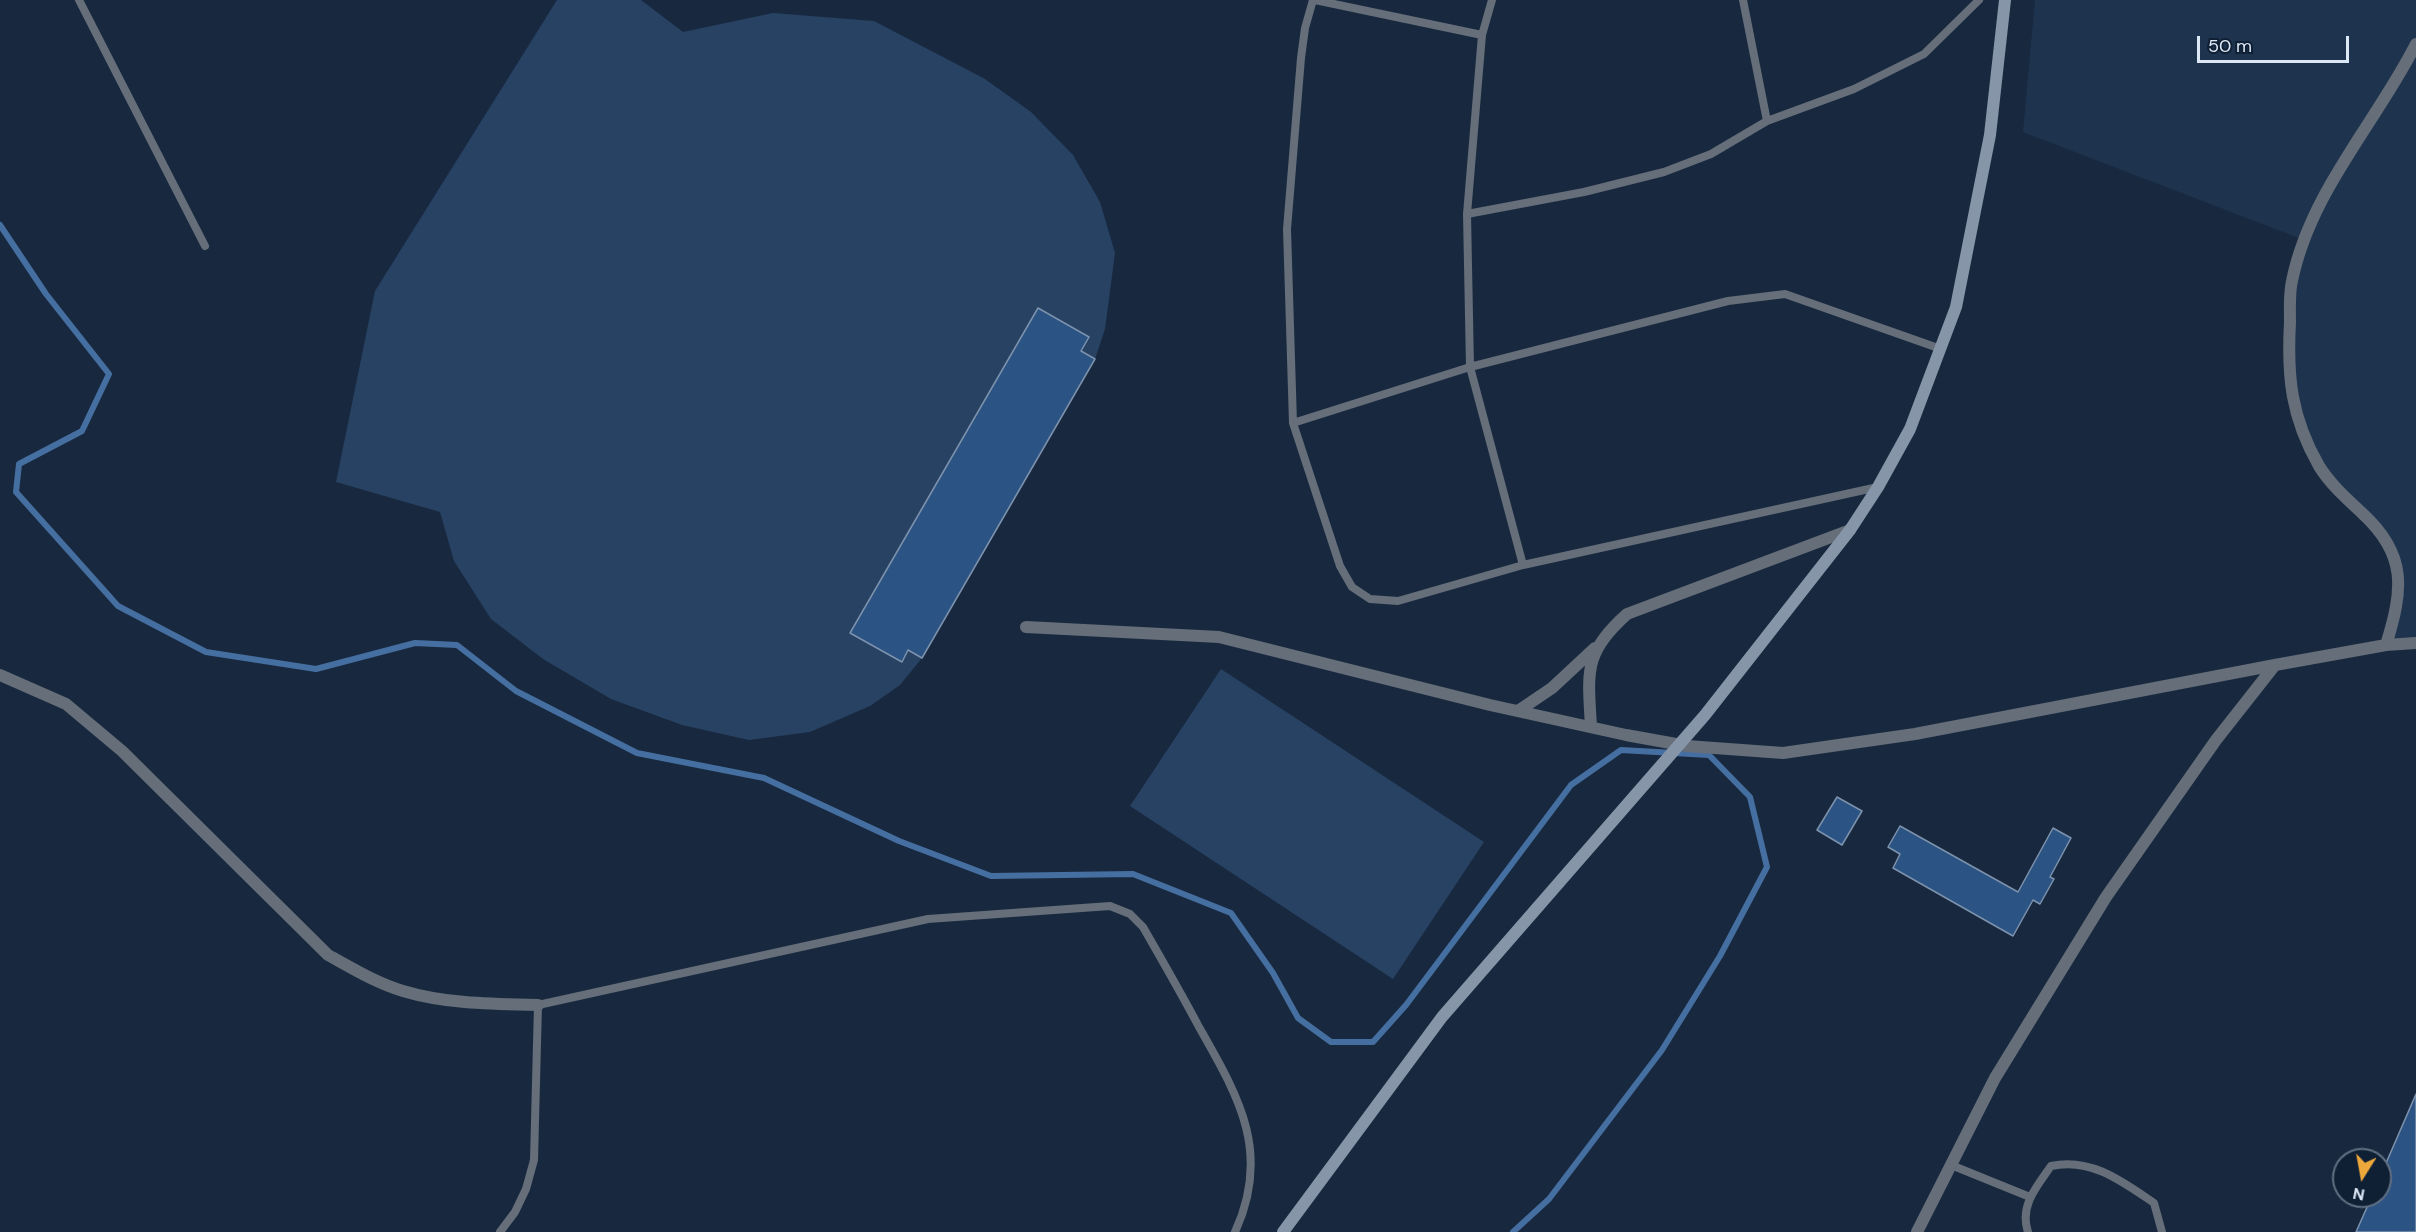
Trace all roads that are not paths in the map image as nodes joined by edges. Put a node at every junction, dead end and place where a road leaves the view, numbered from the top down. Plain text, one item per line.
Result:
1 (80, 0) edge
2 (1314, 0) edge
3 (1492, 0) edge
4 (1743, 0) edge
5 (1979, 0) edge
6 (2005, 0) edge
7 (1482, 35) junction
8 (2416, 44) edge
9 (1767, 121) junction
10 (1467, 214) junction
11 (205, 246) dead end
12 (1941, 349) junction
13 (1470, 368) junction
14 (1293, 423) junction
15 (1878, 487) junction
16 (1850, 530) junction
17 (1523, 565) junction
18 (1026, 627) dead end
19 (2416, 643) edge
20 (2386, 645) junction
21 (1596, 647) junction
22 (2275, 665) junction
23 (0, 675) edge
24 (1518, 711) junction
25 (1591, 728) junction
26 (538, 1005) junction
27 (1951, 1165) junction
28 (2030, 1197) junction
29 (500, 1232) edge
30 (1235, 1232) edge
31 (1283, 1232) edge
32 (1917, 1232) edge
33 (2028, 1232) edge
34 (2162, 1232) edge

1 - 11 lane
2 - 7 lane
2 - 14 lane
3 - 7 lane
4 - 9 lane
5 - 9 lane
6 - 12 street
7 - 10 lane
8 - 20 street
9 - 10 lane
10 - 13 lane
12 - 13 lane
12 - 15 street
13 - 14 lane
13 - 17 lane
14 - 17 lane
15 - 16 street
15 - 17 lane
16 - 21 street
16 - 31 street
18 - 24 street
19 - 20 street
20 - 22 street
21 - 24 street
21 - 25 street
22 - 25 street
22 - 27 street
23 - 26 street
24 - 25 street
26 - 29 lane
26 - 30 lane
27 - 28 lane
27 - 32 street
28 - 33 lane
28 - 34 lane

